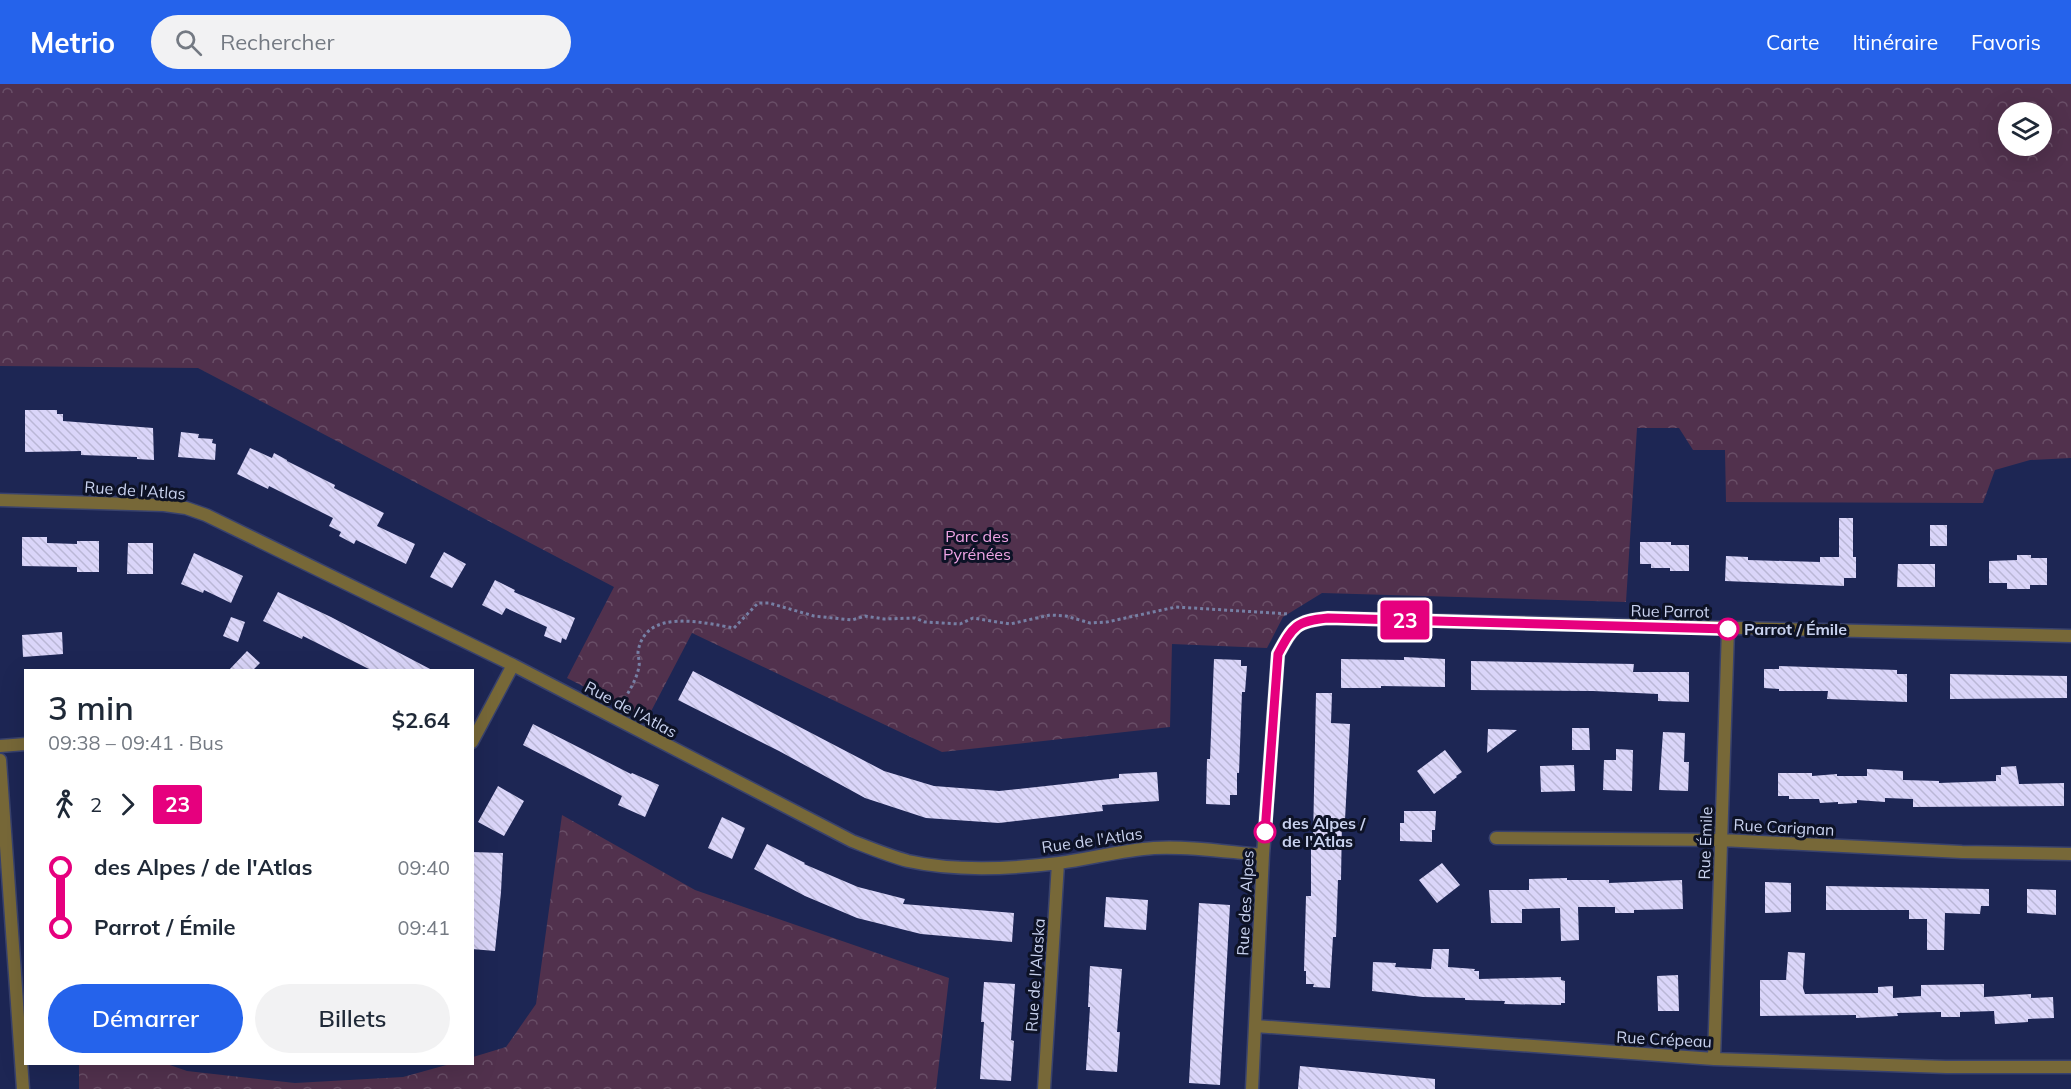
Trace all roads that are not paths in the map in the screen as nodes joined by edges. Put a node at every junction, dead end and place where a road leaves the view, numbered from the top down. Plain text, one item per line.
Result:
1 (0, 500) edge
2 (1305, 621) joint
3 (1728, 629) junction
4 (2071, 636) edge
5 (513, 665) junction
6 (474, 738) edge
7 (24, 744) edge
8 (0, 746) edge
9 (0, 760) edge
10 (1496, 838) dead end
11 (1722, 840) junction
12 (2071, 854) edge
13 (1263, 855) junction
14 (1058, 863) junction
15 (1255, 1026) junction
16 (1714, 1059) junction
17 (2071, 1067) edge
18 (23, 1089) edge
19 (1044, 1089) edge
20 (1252, 1089) edge

1 - 5 street, Rue de l'Atlas
2 - 3 street, Rue Parrot
2 - 13 street, Rue des Alpes
3 - 4 street, Rue Parrot
3 - 11 street, Rue Émile
5 - 6 street
5 - 14 street, Rue de l'Atlas
7 - 8 street
9 - 18 street
10 - 11 street, Rue Carignan
11 - 12 street, Rue Carignan
11 - 16 street, Rue Émile
13 - 14 street, Rue de l'Atlas
13 - 15 street, Rue des Alpes
14 - 19 street, Rue de l'Alaska
15 - 16 street, Rue Crépeau
15 - 20 street, Rue des Alpes
16 - 17 street, Rue Crépeau

